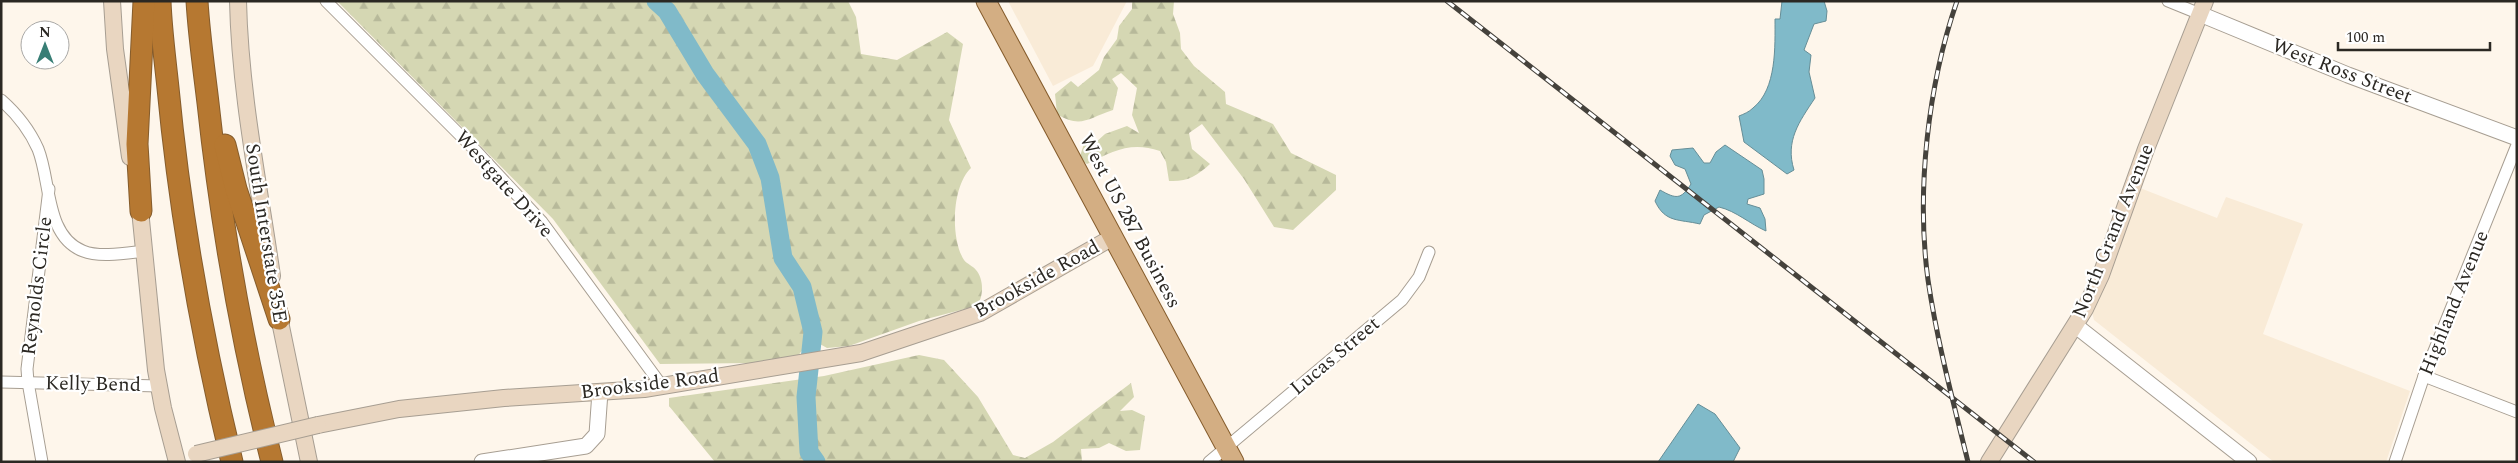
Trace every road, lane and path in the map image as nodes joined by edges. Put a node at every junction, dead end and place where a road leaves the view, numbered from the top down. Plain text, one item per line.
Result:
1 (112, 1) edge
2 (144, 1) edge
3 (160, 1) edge
4 (238, 1) edge
5 (326, 1) edge
6 (986, 1) edge
7 (2168, 1) edge
8 (197, 6) edge
9 (2203, 8) edge
10 (1, 100) edge
11 (2517, 138) edge
12 (2517, 145) edge
13 (49, 189) junction
14 (141, 211) junction
15 (1113, 237) junction
16 (145, 250) junction
17 (1429, 252) dead end
18 (279, 319) junction
19 (2076, 326) junction
20 (2424, 376) junction
21 (1, 382) edge
22 (28, 382) junction
23 (159, 386) junction
24 (662, 386) junction
25 (600, 392) junction
26 (2517, 412) edge
27 (1230, 455) edge
28 (1992, 460) edge
29 (173, 461) edge
30 (42, 462) edge
31 (232, 462) edge
32 (272, 462) edge
33 (309, 462) edge
34 (482, 462) edge
35 (1209, 462) edge
36 (2249, 462) edge
37 (2395, 462) edge

1 - 14 main road
2 - 14 highway
3 - 31 highway
4 - 18 main road, South Interstate 35E
5 - 24 street, Westgate Drive
6 - 15 main road, West US 287 Business
7 - 9 street, West Ross Street
8 - 18 highway
8 - 32 highway
9 - 11 street, West Ross Street
9 - 19 main road, North Grand Avenue
10 - 13 street, Reynolds Circle
12 - 20 street, Highland Avenue
13 - 16 street, Reynolds Circle
13 - 22 street, Reynolds Circle
14 - 16 main road
15 - 24 main road, Brookside Road
15 - 27 main road, West US 287 Business
16 - 23 main road
17 - 27 street, Lucas Street
18 - 33 main road, South Interstate 35E
19 - 28 main road, North Grand Avenue
19 - 36 street
20 - 26 street
20 - 37 street, Highland Avenue
21 - 22 street
22 - 23 street, Kelly Bend
22 - 30 street
23 - 29 main road
24 - 25 main road, Brookside Road
25 - 29 main road, Brookside Road, bridge
25 - 34 street
27 - 35 street, Lucas Street

